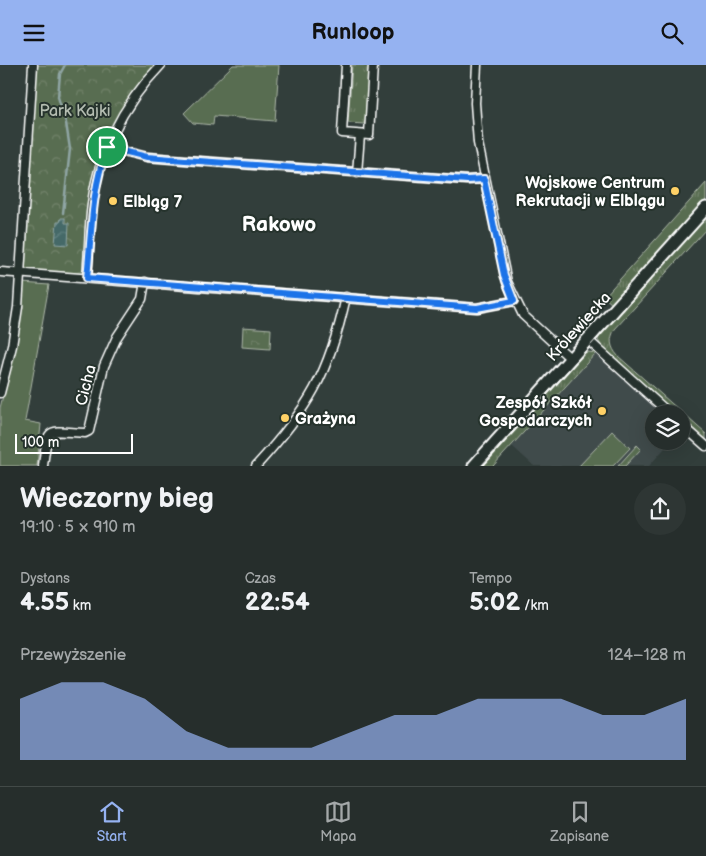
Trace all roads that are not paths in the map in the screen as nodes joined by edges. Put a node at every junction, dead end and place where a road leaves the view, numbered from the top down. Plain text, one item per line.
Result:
1 (33, 65) edge
2 (161, 65) edge
3 (346, 65) edge
4 (373, 65) edge
5 (477, 65) edge
6 (360, 135) junction
7 (107, 147) junction
8 (357, 173) junction
9 (484, 179) junction
10 (706, 208) edge
11 (2, 272) dead end
12 (20, 273) junction
13 (87, 278) junction
14 (145, 282) junction
15 (346, 297) junction
16 (514, 301) junction
17 (588, 340) junction
18 (571, 359) junction
19 (0, 393) edge
20 (660, 405) edge
21 (690, 432) edge
22 (706, 447) edge
23 (260, 465) edge
24 (43, 466) edge
25 (474, 466) edge

1 - 12 street
2 - 7 street
3 - 6 street
4 - 6 street
5 - 9 street
6 - 8 street
7 - 8 street
7 - 13 street
8 - 9 street
9 - 16 street
10 - 17 main road, Królewiecka
11 - 12 street
12 - 13 street
12 - 19 street
13 - 14 street
14 - 15 street
14 - 24 street, Cicha
15 - 16 street
15 - 23 street
16 - 18 street
17 - 18 main road, Królewiecka
17 - 20 street
18 - 25 main road, Królewiecka
21 - 22 street

